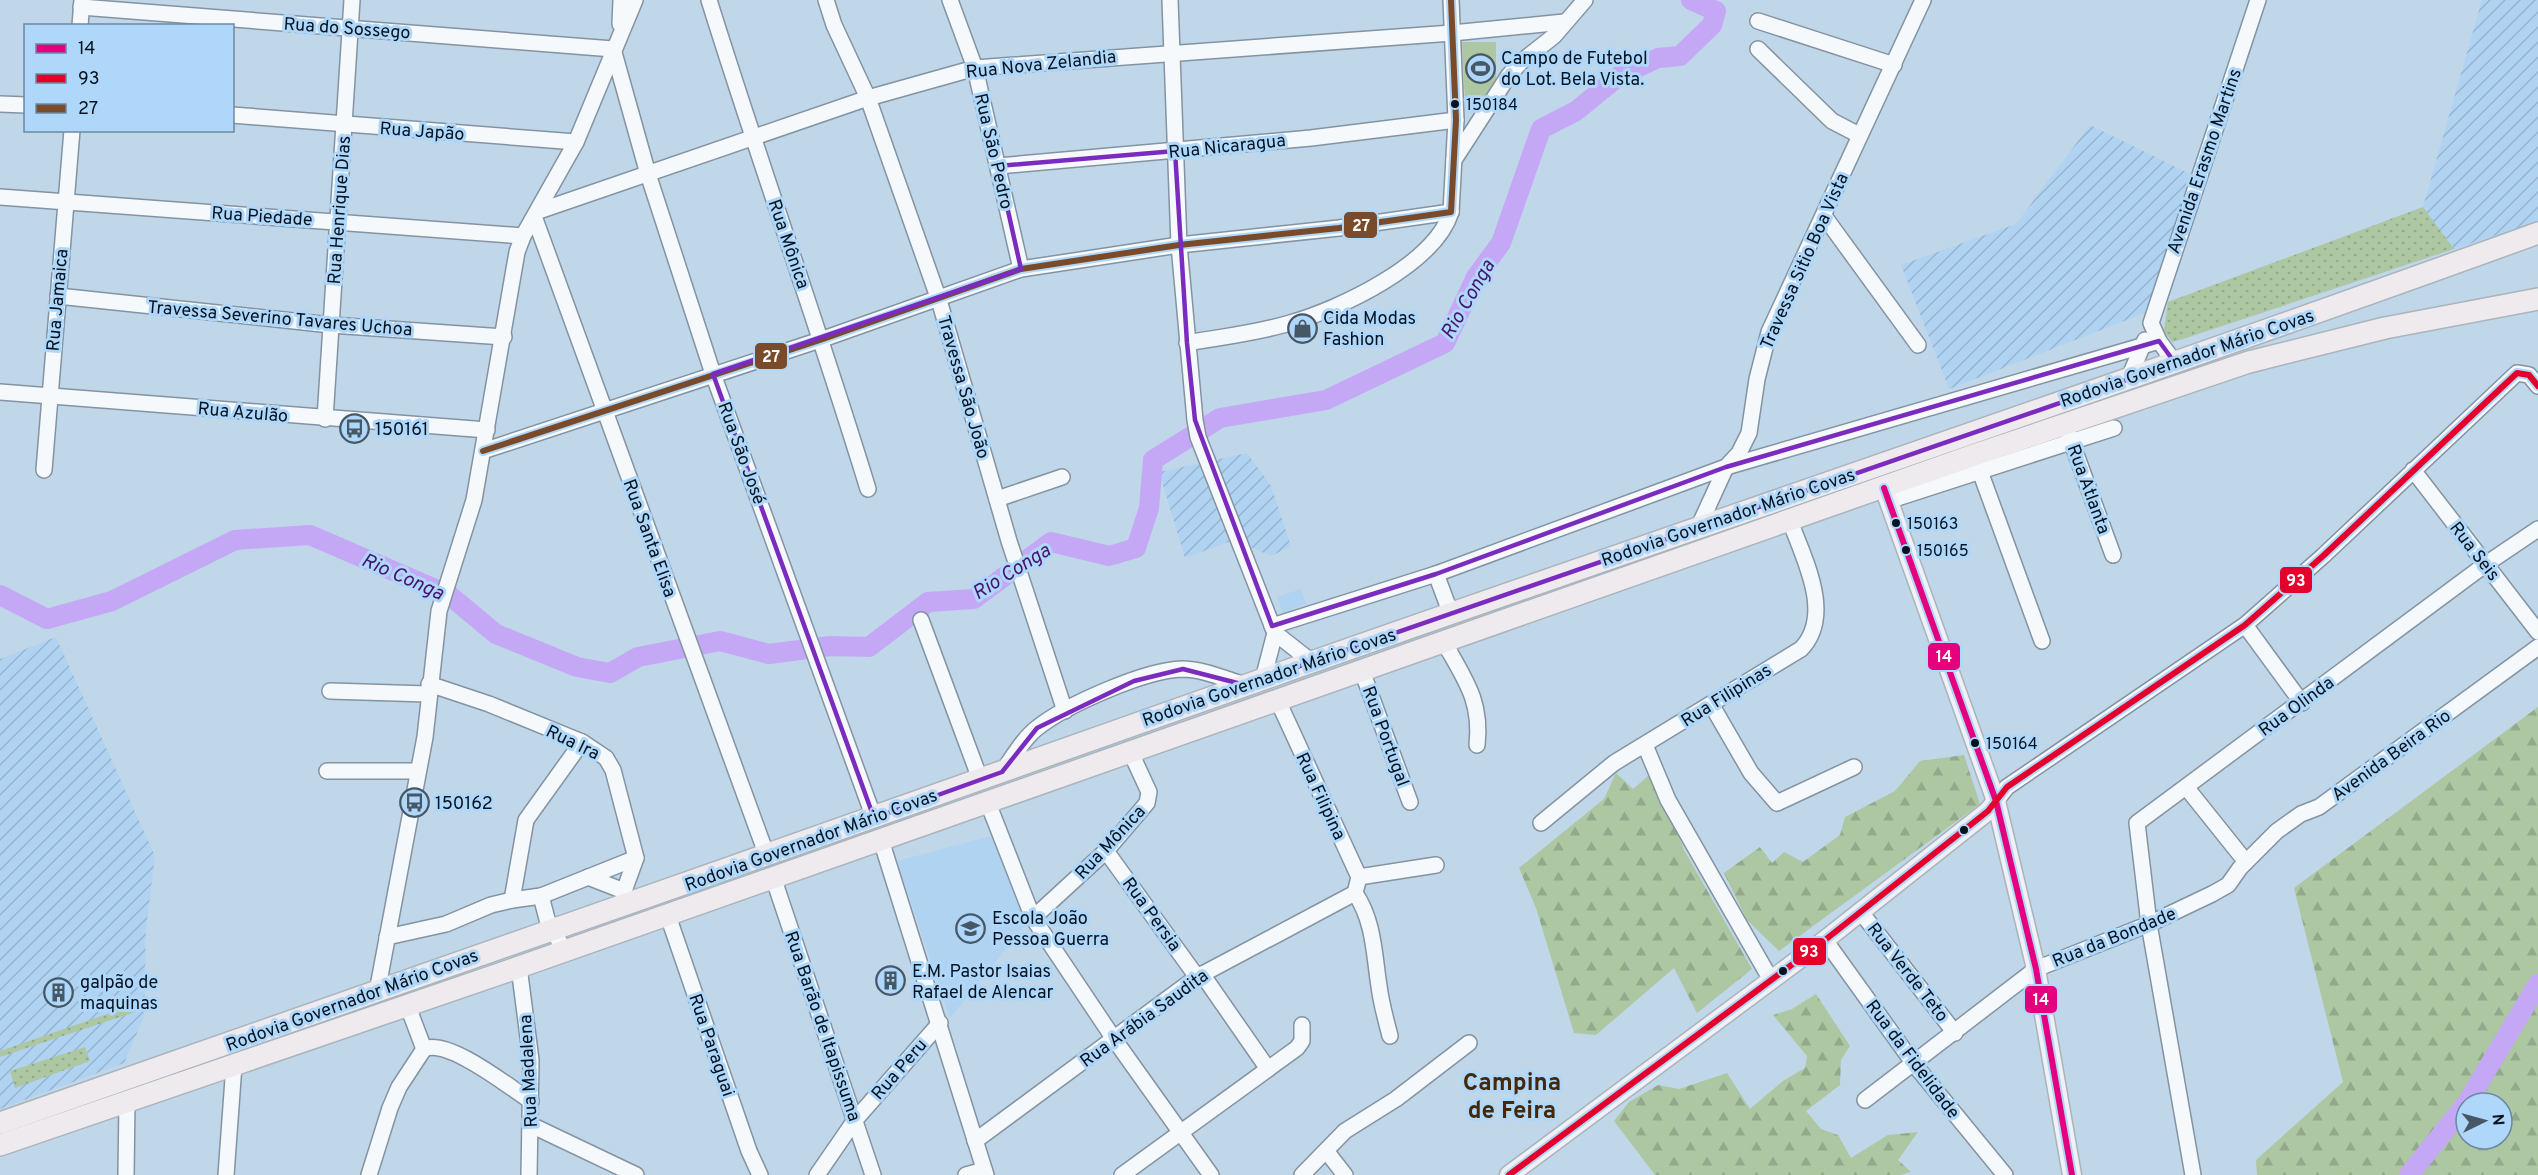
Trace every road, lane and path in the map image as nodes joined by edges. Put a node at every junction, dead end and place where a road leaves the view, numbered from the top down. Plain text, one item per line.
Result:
1 (352, 0) edge
2 (621, 0) edge
3 (635, 0) edge
4 (708, 0) edge
5 (826, 0) edge
6 (950, 0) edge
7 (1170, 0) edge
8 (1451, 0) edge
9 (1585, 0) edge
10 (1923, 0) edge
11 (2258, 0) edge
12 (81, 3) edge
13 (1758, 21) dead end
14 (1564, 22) junction
15 (80, 24) edge
16 (351, 29) junction
17 (620, 33) junction
18 (1452, 33) junction
19 (613, 49) junction
20 (1758, 49) dead end
21 (1172, 52) junction
22 (1894, 65) junction
23 (975, 68) junction
24 (868, 98) junction
25 (0, 104) edge
26 (24, 105) edge
27 (234, 115) edge
28 (1456, 120) junction
29 (344, 126) junction
30 (72, 132) edge
31 (1859, 135) junction
32 (752, 139) junction
33 (576, 142) junction
34 (1175, 151) junction
35 (1454, 160) junction
36 (998, 166) junction
37 (648, 174) junction
38 (0, 197) edge
39 (65, 203) junction
40 (1451, 212) junction
41 (537, 215) junction
42 (1824, 216) junction
43 (338, 222) junction
44 (2538, 233) edge
45 (523, 236) junction
46 (1179, 244) junction
47 (1021, 269) junction
48 (58, 296) junction
49 (2538, 299) edge
50 (939, 300) junction
51 (2151, 323) junction
52 (331, 325) junction
53 (504, 337) junction
54 (823, 339) junction
55 (2159, 341) junction
56 (1187, 343) junction
57 (1918, 345) dead end
58 (2144, 346) junction
59 (2175, 363) junction
60 (712, 374) junction
61 (2128, 380) junction
62 (2538, 386) edge
63 (0, 392) edge
64 (50, 396) junction
65 (603, 410) junction
66 (325, 419) junction
67 (2114, 428) dead end
68 (487, 430) junction
69 (2069, 433) junction
70 (483, 451) junction
71 (1977, 462) junction
72 (1726, 467) junction
73 (44, 470) dead end
74 (2413, 470) junction
75 (1062, 477) dead end
76 (868, 489) dead end
77 (1886, 495) junction
78 (998, 499) junction
79 (1790, 521) junction
80 (1699, 526) junction
81 (2538, 529) edge
82 (2114, 555) dead end
83 (2486, 564) junction
84 (1436, 574) junction
85 (1451, 614) junction
86 (921, 620) dead end
87 (2245, 625) junction
88 (1273, 630) junction
89 (2538, 632) edge
90 (2042, 641) dead end
91 (1444, 642) junction
92 (2538, 647) edge
93 (1312, 662) junction
94 (1362, 671) junction
95 (1254, 682) junction
96 (428, 689) junction
97 (330, 691) dead end
98 (1278, 701) junction
99 (2302, 703) junction
100 (1711, 704) junction
101 (1065, 711) junction
102 (582, 742) junction
103 (1477, 745) dead end
104 (1645, 745) junction
105 (1131, 753) junction
106 (1854, 767) dead end
107 (327, 771) dead end
108 (418, 771) junction
109 (1002, 771) junction
110 (980, 779) junction
111 (2186, 787) junction
112 (1996, 801) junction
113 (1410, 802) dead end
114 (988, 803) junction
115 (874, 818) junction
116 (1541, 823) dead end
117 (881, 840) junction
118 (1106, 851) junction
119 (767, 856) junction
120 (636, 858) junction
121 (2246, 862) junction
122 (1436, 866) dead end
123 (588, 877) junction
124 (773, 877) junction
125 (1359, 877) junction
126 (1355, 893) junction
127 (542, 896) junction
128 (626, 898) junction
129 (512, 900) junction
130 (1860, 910) junction
131 (667, 913) junction
132 (1033, 918) junction
133 (2150, 924) junction
134 (554, 928) junction
135 (387, 937) junction
136 (1825, 940) junction
137 (564, 950) junction
138 (519, 967) junction
139 (2036, 969) junction
140 (1200, 975) junction
141 (1771, 980) junction
142 (377, 992) junction
143 (406, 1004) junction
144 (940, 1023) junction
145 (1302, 1025) dead end
146 (1955, 1033) junction
147 (1390, 1036) dead end
148 (1114, 1039) junction
149 (1469, 1043) dead end
150 (424, 1049) junction
151 (1914, 1064) junction
152 (234, 1065) junction
153 (1268, 1069) junction
154 (1865, 1100) dead end
155 (531, 1101) junction
156 (127, 1102) junction
157 (855, 1120) junction
158 (0, 1123) edge
159 (531, 1125) junction
160 (1179, 1133) junction
161 (975, 1141) junction
162 (0, 1145) edge
163 (1327, 1152) junction
164 (985, 1172) edge
165 (126, 1175) edge
166 (226, 1175) edge
167 (369, 1175) edge
168 (529, 1175) edge
169 (636, 1175) edge
170 (760, 1175) edge
171 (817, 1175) edge
172 (873, 1175) edge
173 (966, 1175) edge
174 (1122, 1175) edge
175 (1211, 1175) edge
176 (1302, 1175) edge
177 (1345, 1175) edge
178 (1509, 1175) edge
179 (2005, 1175) edge
180 (2072, 1175) edge
181 (2193, 1175) edge

1 - 16 street, Rua Henrique Dias
2 - 17 street
3 - 17 street
4 - 32 street, Rua Mônica
5 - 24 street, Travessa São João
6 - 23 street, Rua São Pedro
7 - 21 street
8 - 18 street
9 - 14 street
10 - 22 street, Travessa Sitio Boa Vista
11 - 51 street, Avenida Erasmo Martins
12 - 15 street
12 - 16 street, Rua do Sossego
13 - 22 street
14 - 18 street, Rua Nova Zelandia
14 - 35 street
16 - 19 street, Rua do Sossego
16 - 29 street, Rua Henrique Dias
17 - 19 street
18 - 21 street, Rua Nova Zelandia
18 - 28 street
19 - 33 street
19 - 37 street, Rua São José
20 - 31 street
21 - 23 street, Rua Nova Zelandia
21 - 34 street
22 - 31 street, Travessa Sitio Boa Vista
23 - 24 street, Rua Nova Zelandia
23 - 36 street, Rua São Pedro
24 - 32 street, Rua Nova Zelandia
24 - 50 street, Travessa São João
25 - 26 street
27 - 29 street, Rua Japão
28 - 34 street, Rua Nicaragua
28 - 35 street
29 - 33 street, Rua Japão
29 - 43 street, Rua Henrique Dias
30 - 39 street, Rua Jamaica
31 - 42 street, Travessa Sitio Boa Vista
32 - 37 street, Rua Nova Zelandia
32 - 54 street, Rua Mônica
33 - 41 street
34 - 36 street, Rua Nicaragua
34 - 46 street
35 - 40 street
36 - 47 street, Rua São Pedro
37 - 41 street, Rua Nova Zelandia
37 - 60 street, Rua São José
38 - 39 street, Rua Piedade
39 - 43 street, Rua Piedade
39 - 48 street, Rua Jamaica
40 - 46 street
40 - 56 street
41 - 45 street
41 - 65 street, Rua Santa Elisa
42 - 57 street
42 - 72 street, Travessa Sitio Boa Vista
43 - 45 street, Rua Piedade
43 - 52 street, Rua Henrique Dias
44 - 59 highway, Rodovia Governador Mário Covas
45 - 53 street
46 - 47 street
46 - 56 street
47 - 50 street
48 - 52 street, Travessa Severino Tavares Uchoa
48 - 64 street, Rua Jamaica
49 - 69 highway, Rodovia Governador Mário Covas
50 - 54 street
50 - 78 street, Travessa São João
51 - 55 street
51 - 58 street, Avenida Erasmo Martins
52 - 53 street, Travessa Severino Tavares Uchoa
52 - 66 street, Rua Henrique Dias
53 - 68 street
54 - 60 street
54 - 76 street, Rua Mônica
55 - 58 street
55 - 59 street
56 - 88 street
58 - 61 street, Avenida Erasmo Martins
58 - 72 street
59 - 61 highway, Rodovia Governador Mário Covas
60 - 65 street
60 - 115 street, Rua São José
61 - 80 highway, Rodovia Governador Mário Covas
62 - 74 street
63 - 64 street, Rua Azulão
64 - 66 street, Rua Azulão
64 - 73 street, Rua Jamaica
65 - 70 street
65 - 119 street, Rua Santa Elisa
66 - 68 street, Rua Azulão
67 - 69 street
68 - 70 street
69 - 71 highway, Rodovia Governador Mário Covas
69 - 82 street, Rua Atlanta
70 - 96 street
71 - 77 highway, Rodovia Governador Mário Covas
71 - 90 street
72 - 80 street, Travessa Sitio Boa Vista
72 - 84 street
74 - 83 street, Rua Seis
74 - 87 street
75 - 78 street
77 - 79 highway, Rodovia Governador Mário Covas
77 - 112 main road
78 - 101 street, Travessa São João
79 - 91 highway, Rodovia Governador Mário Covas
79 - 100 street, Rua Filipinas
80 - 85 highway, Rodovia Governador Mário Covas
81 - 83 street, Rua Olinda
83 - 89 street, Rua Seis
83 - 99 street, Rua Olinda
84 - 85 street
84 - 88 street
85 - 93 highway, Rodovia Governador Mário Covas
86 - 110 street
87 - 99 street
87 - 112 street
88 - 93 street
88 - 95 street
91 - 94 highway, Rodovia Governador Mário Covas
91 - 103 street
92 - 121 street, Avenida Beira Rio
93 - 95 highway, Rodovia Governador Mário Covas
94 - 98 highway, Rodovia Governador Mário Covas
94 - 113 street, Rua Portugal
95 - 101 street
95 - 109 highway, Rodovia Governador Mário Covas
96 - 97 street, Rua Ira
96 - 102 street, Rua Ira
96 - 108 street
98 - 105 highway, Rodovia Governador Mário Covas
98 - 125 street, Rua Filipina
99 - 111 street, Rua Olinda
100 - 104 street, Rua Filipinas
100 - 106 street
101 - 109 street
102 - 120 street, Rua Ira
102 - 129 street
104 - 116 street, Rua Filipinas
104 - 141 street
105 - 114 highway, Rodovia Governador Mário Covas
105 - 118 street, Rua Mônica
107 - 108 street
108 - 135 street
109 - 110 highway, Rodovia Governador Mário Covas
110 - 115 highway, Rodovia Governador Mário Covas
111 - 121 street
111 - 133 street, Rua Olinda
112 - 130 main road
112 - 139 main road
114 - 117 highway, Rodovia Governador Mário Covas
114 - 132 street
115 - 119 highway, Rodovia Governador Mário Covas
117 - 124 highway, Rodovia Governador Mário Covas
117 - 144 street
118 - 132 street, Rua Mônica
118 - 140 street, Rua Persia
119 - 128 highway, Rodovia Governador Mário Covas
120 - 123 street
120 - 128 street
121 - 133 street, Rua da Bondade
122 - 125 street
123 - 127 street
123 - 128 street
124 - 131 highway, Rodovia Governador Mário Covas
124 - 157 street, Rua Barão de Itapissuma
125 - 126 street
126 - 140 street, Rua Arábia Saudita
126 - 147 street
127 - 129 street
127 - 134 street
128 - 134 highway, Rodovia Governador Mário Covas
129 - 135 street
130 - 136 main road
130 - 146 street, Rua Verde Teto
131 - 137 highway, Rodovia Governador Mário Covas
131 - 170 street, Rua Paraguai
132 - 148 street
133 - 139 street, Rua da Bondade
133 - 181 street
134 - 137 street
134 - 142 highway, Rodovia Governador Mário Covas
135 - 142 street
136 - 141 main road
136 - 151 street, Rua da Fidelidade
137 - 138 highway, Rodovia Governador Mário Covas
138 - 143 highway, Rodovia Governador Mário Covas
138 - 155 street, Rua Madalena
139 - 146 street, Rua da Bondade
139 - 180 main road
140 - 148 street, Rua Arábia Saudita
140 - 153 street, Rua Persia
141 - 178 main road
142 - 158 highway, Rodovia Governador Mário Covas
143 - 150 street
143 - 152 highway, Rodovia Governador Mário Covas
144 - 157 street, Rua Peru
144 - 161 street
145 - 153 street
146 - 151 street, Rua da Bondade
148 - 160 street
148 - 161 street, Rua Arábia Saudita
149 - 163 street
150 - 155 street
150 - 167 street
151 - 154 street, Rua da Bondade
151 - 179 street, Rua da Fidelidade
152 - 156 highway, Rodovia Governador Mário Covas
152 - 166 street
153 - 160 street
155 - 159 street, Rua Madalena
156 - 162 highway, Rodovia Governador Mário Covas
156 - 165 street
157 - 171 street, Rua Peru
157 - 172 street, Rua Barão de Itapissuma
159 - 168 street, Rua Madalena
159 - 169 street
160 - 174 street
160 - 175 street
161 - 164 street
163 - 176 street
163 - 177 street
164 - 173 street

